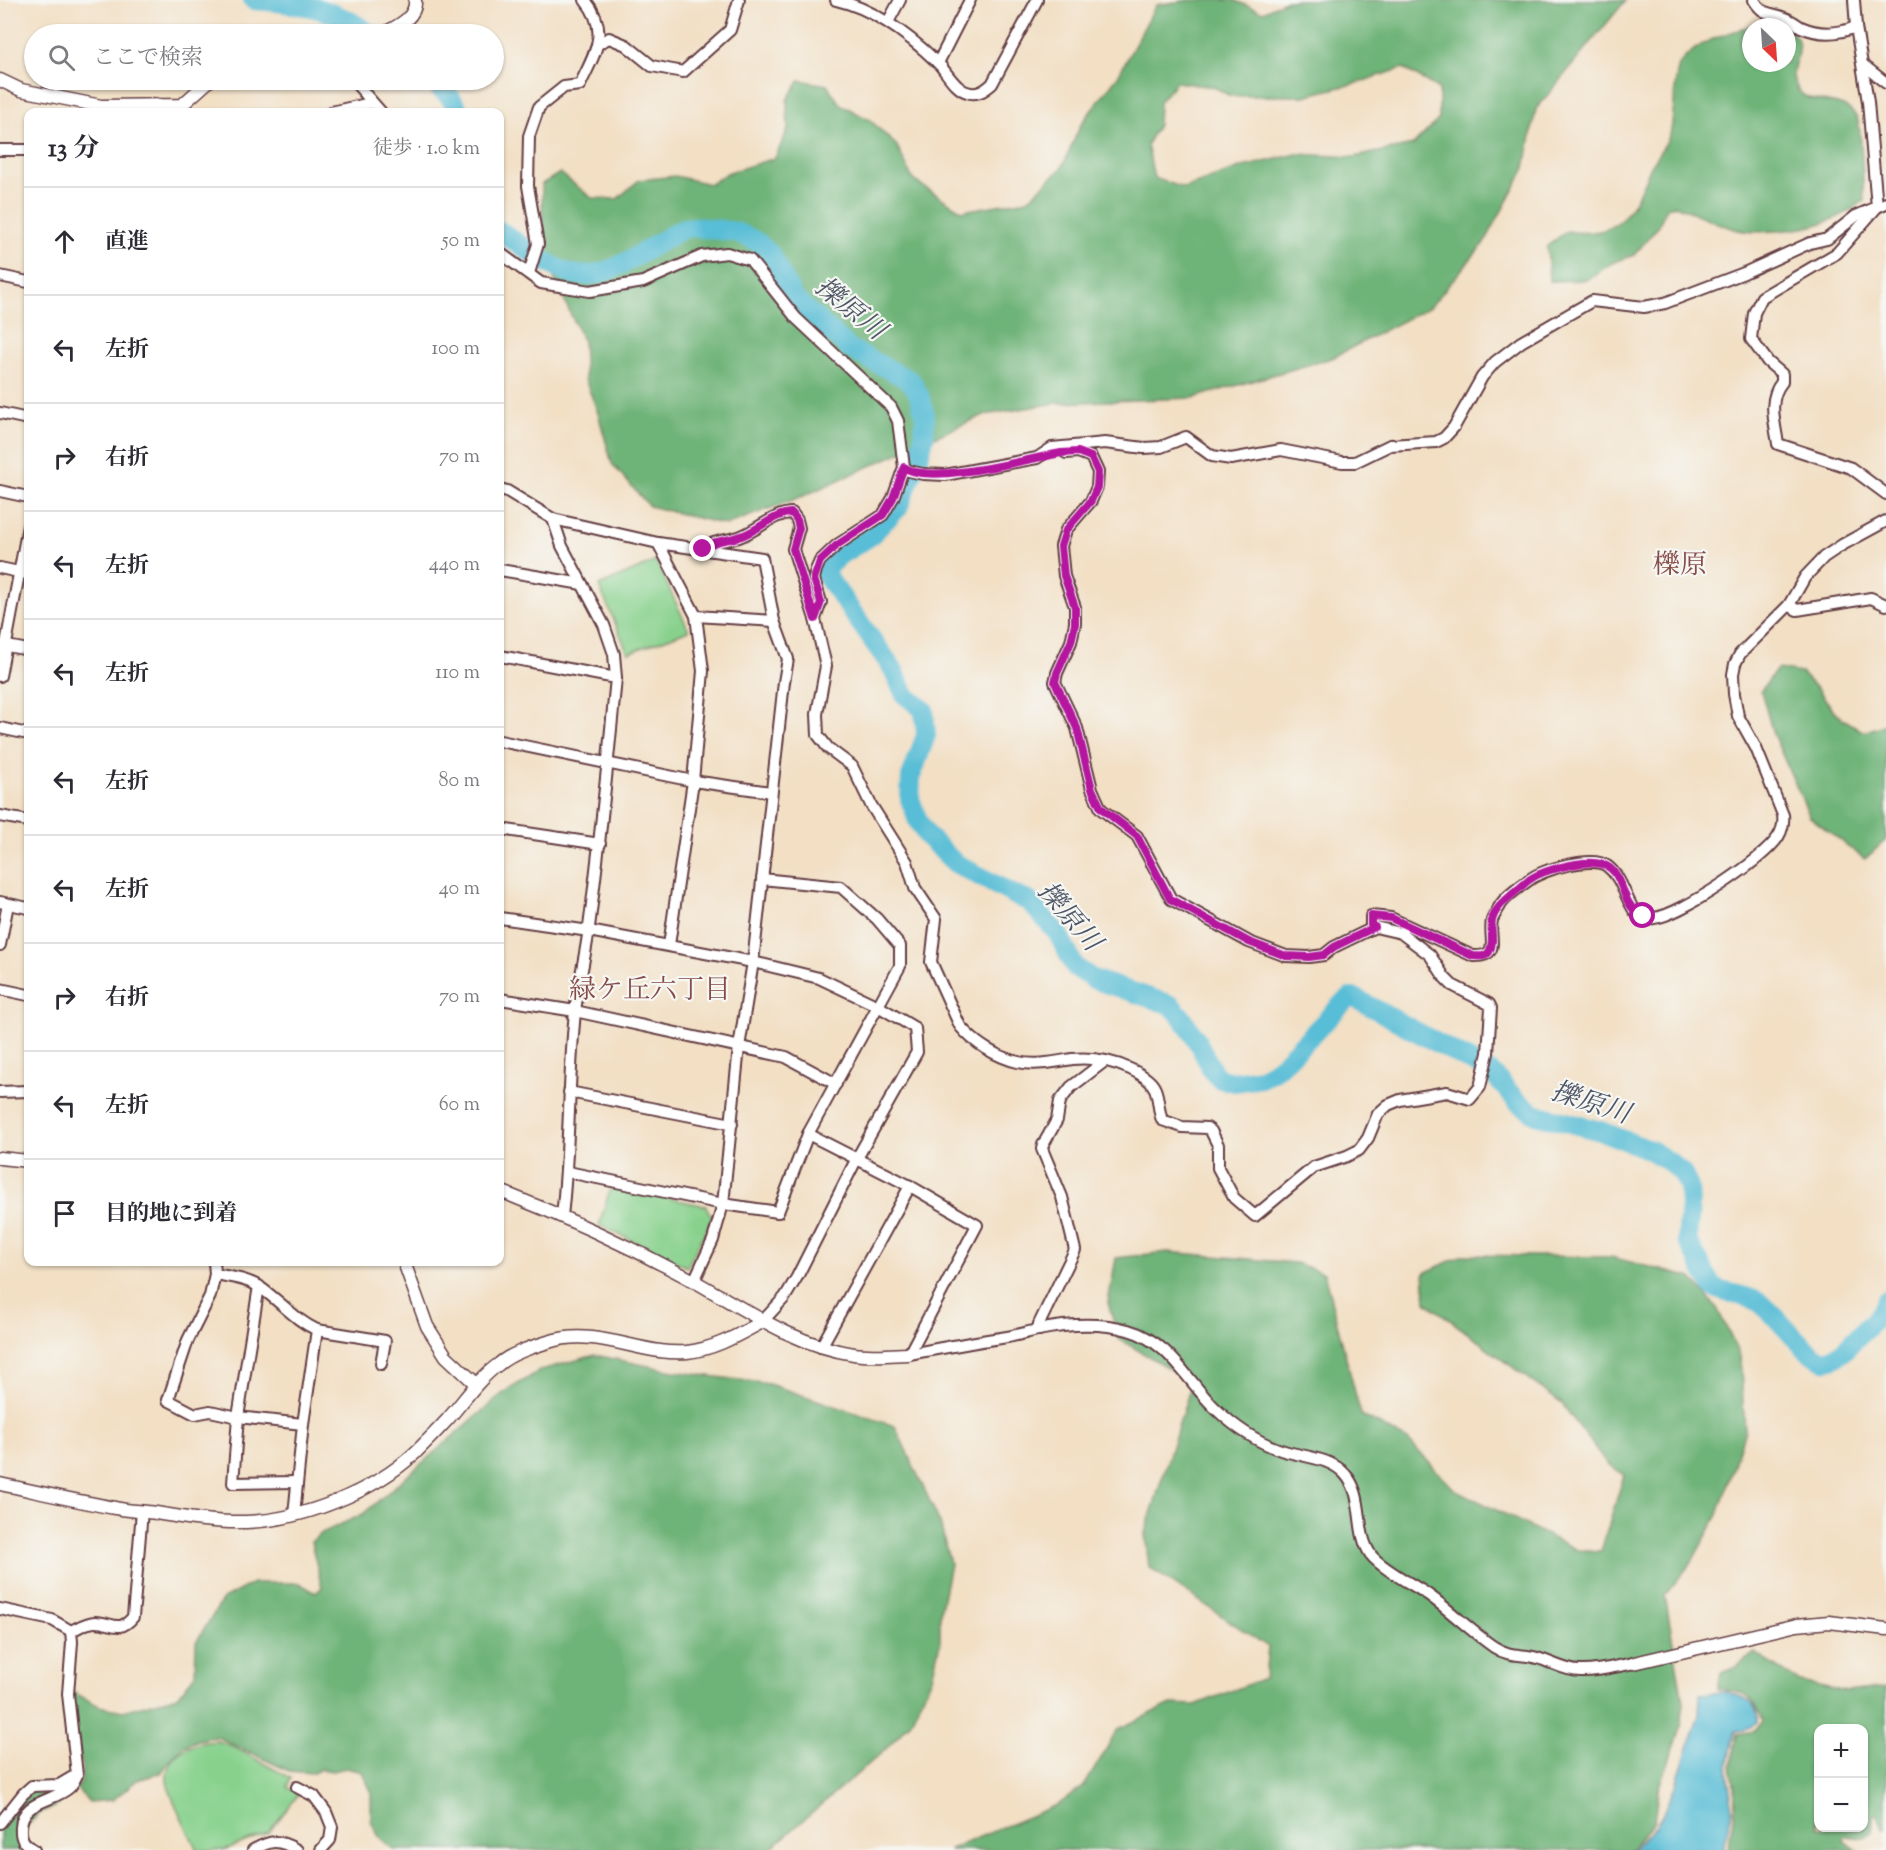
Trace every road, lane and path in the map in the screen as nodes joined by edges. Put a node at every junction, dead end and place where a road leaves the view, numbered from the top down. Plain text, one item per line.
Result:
1 (415, 0) edge
2 (585, 0) edge
3 (739, 0) edge
4 (836, 0) edge
5 (900, 0) edge
6 (970, 0) edge
7 (1037, 0) edge
8 (1754, 0) edge
9 (1854, 0) edge
10 (888, 22) junction
11 (402, 24) edge
12 (1856, 27) junction
13 (600, 43) junction
14 (938, 63) junction
15 (1863, 65) junction
16 (0, 80) edge
17 (1886, 83) edge
18 (201, 90) edge
19 (361, 90) edge
20 (371, 103) junction
21 (142, 108) edge
22 (186, 108) edge
23 (349, 108) edge
24 (377, 108) edge
25 (0, 150) edge
26 (24, 150) edge
27 (1882, 205) edge
28 (504, 256) edge
29 (529, 273) junction
30 (0, 276) edge
31 (24, 281) edge
32 (0, 413) edge
33 (24, 418) edge
34 (1036, 458) junction
35 (911, 471) junction
36 (504, 490) edge
37 (0, 491) edge
38 (1886, 494) edge
39 (24, 496) edge
40 (553, 519) junction
41 (1886, 521) edge
42 (658, 543) junction
43 (703, 549) junction
44 (0, 568) edge
45 (504, 571) edge
46 (24, 573) edge
47 (582, 584) junction
48 (1886, 604) edge
49 (1788, 605) junction
50 (696, 616) junction
51 (815, 619) junction
52 (774, 621) junction
53 (3, 645) edge
54 (24, 649) edge
55 (504, 657) edge
56 (0, 676) edge
57 (616, 678) junction
58 (0, 728) edge
59 (24, 733) edge
60 (504, 742) edge
61 (607, 763) junction
62 (693, 781) junction
63 (771, 792) junction
64 (0, 816) edge
65 (24, 820) edge
66 (504, 830) edge
67 (600, 844) junction
68 (762, 879) junction
69 (4, 903) edge
70 (24, 907) edge
71 (504, 919) edge
72 (1375, 927) junction
73 (589, 931) junction
74 (0, 945) edge
75 (669, 945) junction
76 (753, 962) junction
77 (0, 989) edge
78 (24, 993) edge
79 (504, 1000) edge
80 (878, 1006) junction
81 (575, 1011) junction
82 (739, 1047) junction
83 (1105, 1061) junction
84 (836, 1084) junction
85 (24, 1090) edge
86 (0, 1092) edge
87 (569, 1092) junction
88 (732, 1124) junction
89 (808, 1134) junction
90 (0, 1158) edge
91 (856, 1160) junction
92 (24, 1161) edge
93 (568, 1172) junction
94 (910, 1186) junction
95 (504, 1193) edge
96 (723, 1204) junction
97 (562, 1216) junction
98 (214, 1266) edge
99 (405, 1266) edge
100 (215, 1274) junction
101 (694, 1281) junction
102 (259, 1286) junction
103 (762, 1322) junction
104 (317, 1330) junction
105 (1039, 1330) junction
106 (821, 1347) junction
107 (909, 1353) junction
108 (381, 1364) dead end
109 (476, 1384) junction
110 (238, 1417) junction
111 (303, 1424) junction
112 (296, 1482) junction
113 (0, 1484) edge
114 (142, 1511) junction
115 (294, 1515) junction
116 (0, 1609) edge
117 (1886, 1629) edge
118 (71, 1631) junction
119 (1634, 1663) joint
120 (77, 1775) junction
121 (297, 1788) dead end
122 (0, 1823) edge
123 (34, 1850) edge
124 (253, 1850) edge
125 (297, 1850) edge
126 (321, 1850) edge

1 - 11 street
2 - 13 street
3 - 13 street
4 - 10 street
5 - 10 street
6 - 14 street
7 - 14 street
8 - 12 street
9 - 12 street
10 - 14 street
12 - 15 street
13 - 29 street
15 - 17 street
15 - 27 street
16 - 21 street
18 - 22 street
19 - 20 street
20 - 23 street
20 - 24 street
25 - 26 street
27 - 34 street
27 - 38 street
28 - 29 street
29 - 35 street
30 - 31 street
32 - 33 street
34 - 35 street
34 - 72 street
35 - 51 street
36 - 40 street
37 - 39 street
40 - 42 street
40 - 47 street
41 - 49 street
42 - 43 street
42 - 50 street
43 - 51 street
43 - 52 street
44 - 46 street
45 - 47 street
46 - 53 street
47 - 57 street
48 - 49 street
49 - 72 street
50 - 52 street
50 - 62 street
51 - 83 street
52 - 63 street
53 - 54 street
53 - 56 street
55 - 57 street
57 - 61 street
58 - 59 street
60 - 61 street
61 - 62 street
61 - 67 street
62 - 63 street
62 - 75 street
63 - 68 street
64 - 65 street
66 - 67 street
67 - 73 street
68 - 76 street
68 - 80 street
69 - 70 street
69 - 74 street
71 - 73 street
72 - 83 street
73 - 75 street
73 - 81 street
75 - 76 street
76 - 80 street
76 - 82 street
77 - 78 street
79 - 81 street
80 - 84 street
80 - 91 street
81 - 82 street
81 - 87 street
82 - 84 street
82 - 88 street
83 - 105 street
84 - 89 street
85 - 86 street
87 - 88 street
87 - 93 street
88 - 96 street
89 - 91 street
89 - 96 street
90 - 92 street
91 - 94 street
91 - 103 street
93 - 96 street
93 - 97 street
94 - 106 street
94 - 107 street
95 - 97 street
96 - 101 street
97 - 101 street
98 - 100 street
99 - 109 street
100 - 102 street
100 - 110 street
101 - 103 street
102 - 104 street
102 - 110 street
103 - 106 street
103 - 109 street
104 - 108 street
104 - 111 street
105 - 107 street
105 - 119 street
106 - 107 street
109 - 115 street
110 - 111 street
110 - 112 street
111 - 112 street
112 - 115 street
113 - 114 street
114 - 115 street
114 - 118 street
116 - 118 street
117 - 119 street
118 - 120 street
120 - 122 street
120 - 123 street
121 - 126 street
124 - 125 street

